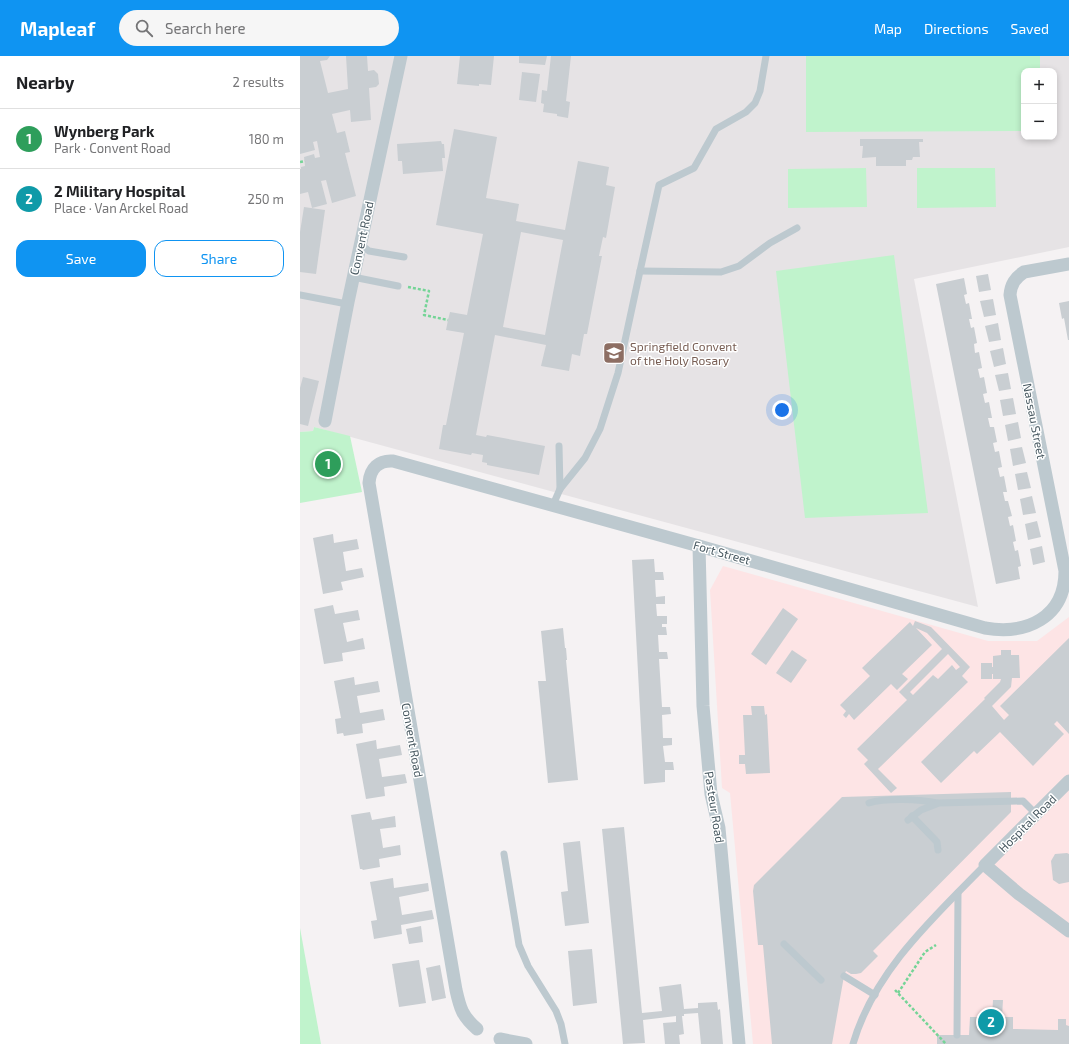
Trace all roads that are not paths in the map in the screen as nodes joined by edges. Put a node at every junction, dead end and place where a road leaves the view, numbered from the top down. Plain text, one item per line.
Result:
1 (401, 56) edge
2 (766, 56) edge
3 (797, 228) dead end
4 (362, 238) junction
5 (404, 257) dead end
6 (1069, 264) edge
7 (640, 271) junction
8 (353, 277) junction
9 (398, 286) road end
10 (300, 295) edge
11 (348, 304) junction
12 (325, 422) dead end
13 (559, 446) dead end
14 (393, 461) joint
15 (560, 489) junction
16 (553, 505) junction
17 (699, 546) junction
18 (1048, 615) joint
19 (1069, 781) edge
20 (869, 803) dead end
21 (939, 803) junction
22 (1036, 814) junction
23 (938, 850) dead end
24 (504, 854) dead end
25 (985, 865) junction
26 (958, 893) junction
27 (1069, 931) edge
28 (784, 944) dead end
29 (844, 976) dead end
30 (821, 980) dead end
31 (875, 995) junction
32 (477, 1029) dead end
33 (957, 1035) dead end
34 (500, 1039) dead end
35 (855, 1043) edge
36 (526, 1044) edge
37 (565, 1044) edge
38 (739, 1044) edge

1 - 4 street, Convent Road
2 - 7 lane
3 - 7 lane
4 - 5 lane
4 - 8 street, Convent Road
6 - 18 street, Nassau Street
7 - 15 lane
8 - 9 lane
8 - 11 street, Convent Road
10 - 11 lane
11 - 12 street, Convent Road
13 - 15 lane
14 - 16 street, Fort Street
14 - 32 street, Convent Road
15 - 16 lane
16 - 17 street, Fort Street
17 - 18 street, Fort Street
17 - 38 street, Pasteur Road
19 - 22 street, Hospital Road
20 - 21 lane
21 - 22 lane
21 - 23 lane
22 - 25 street, Hospital Road
24 - 37 lane
25 - 26 lane
25 - 27 street
26 - 31 lane
26 - 33 lane
28 - 30 lane
29 - 31 lane
31 - 35 lane
34 - 36 street

